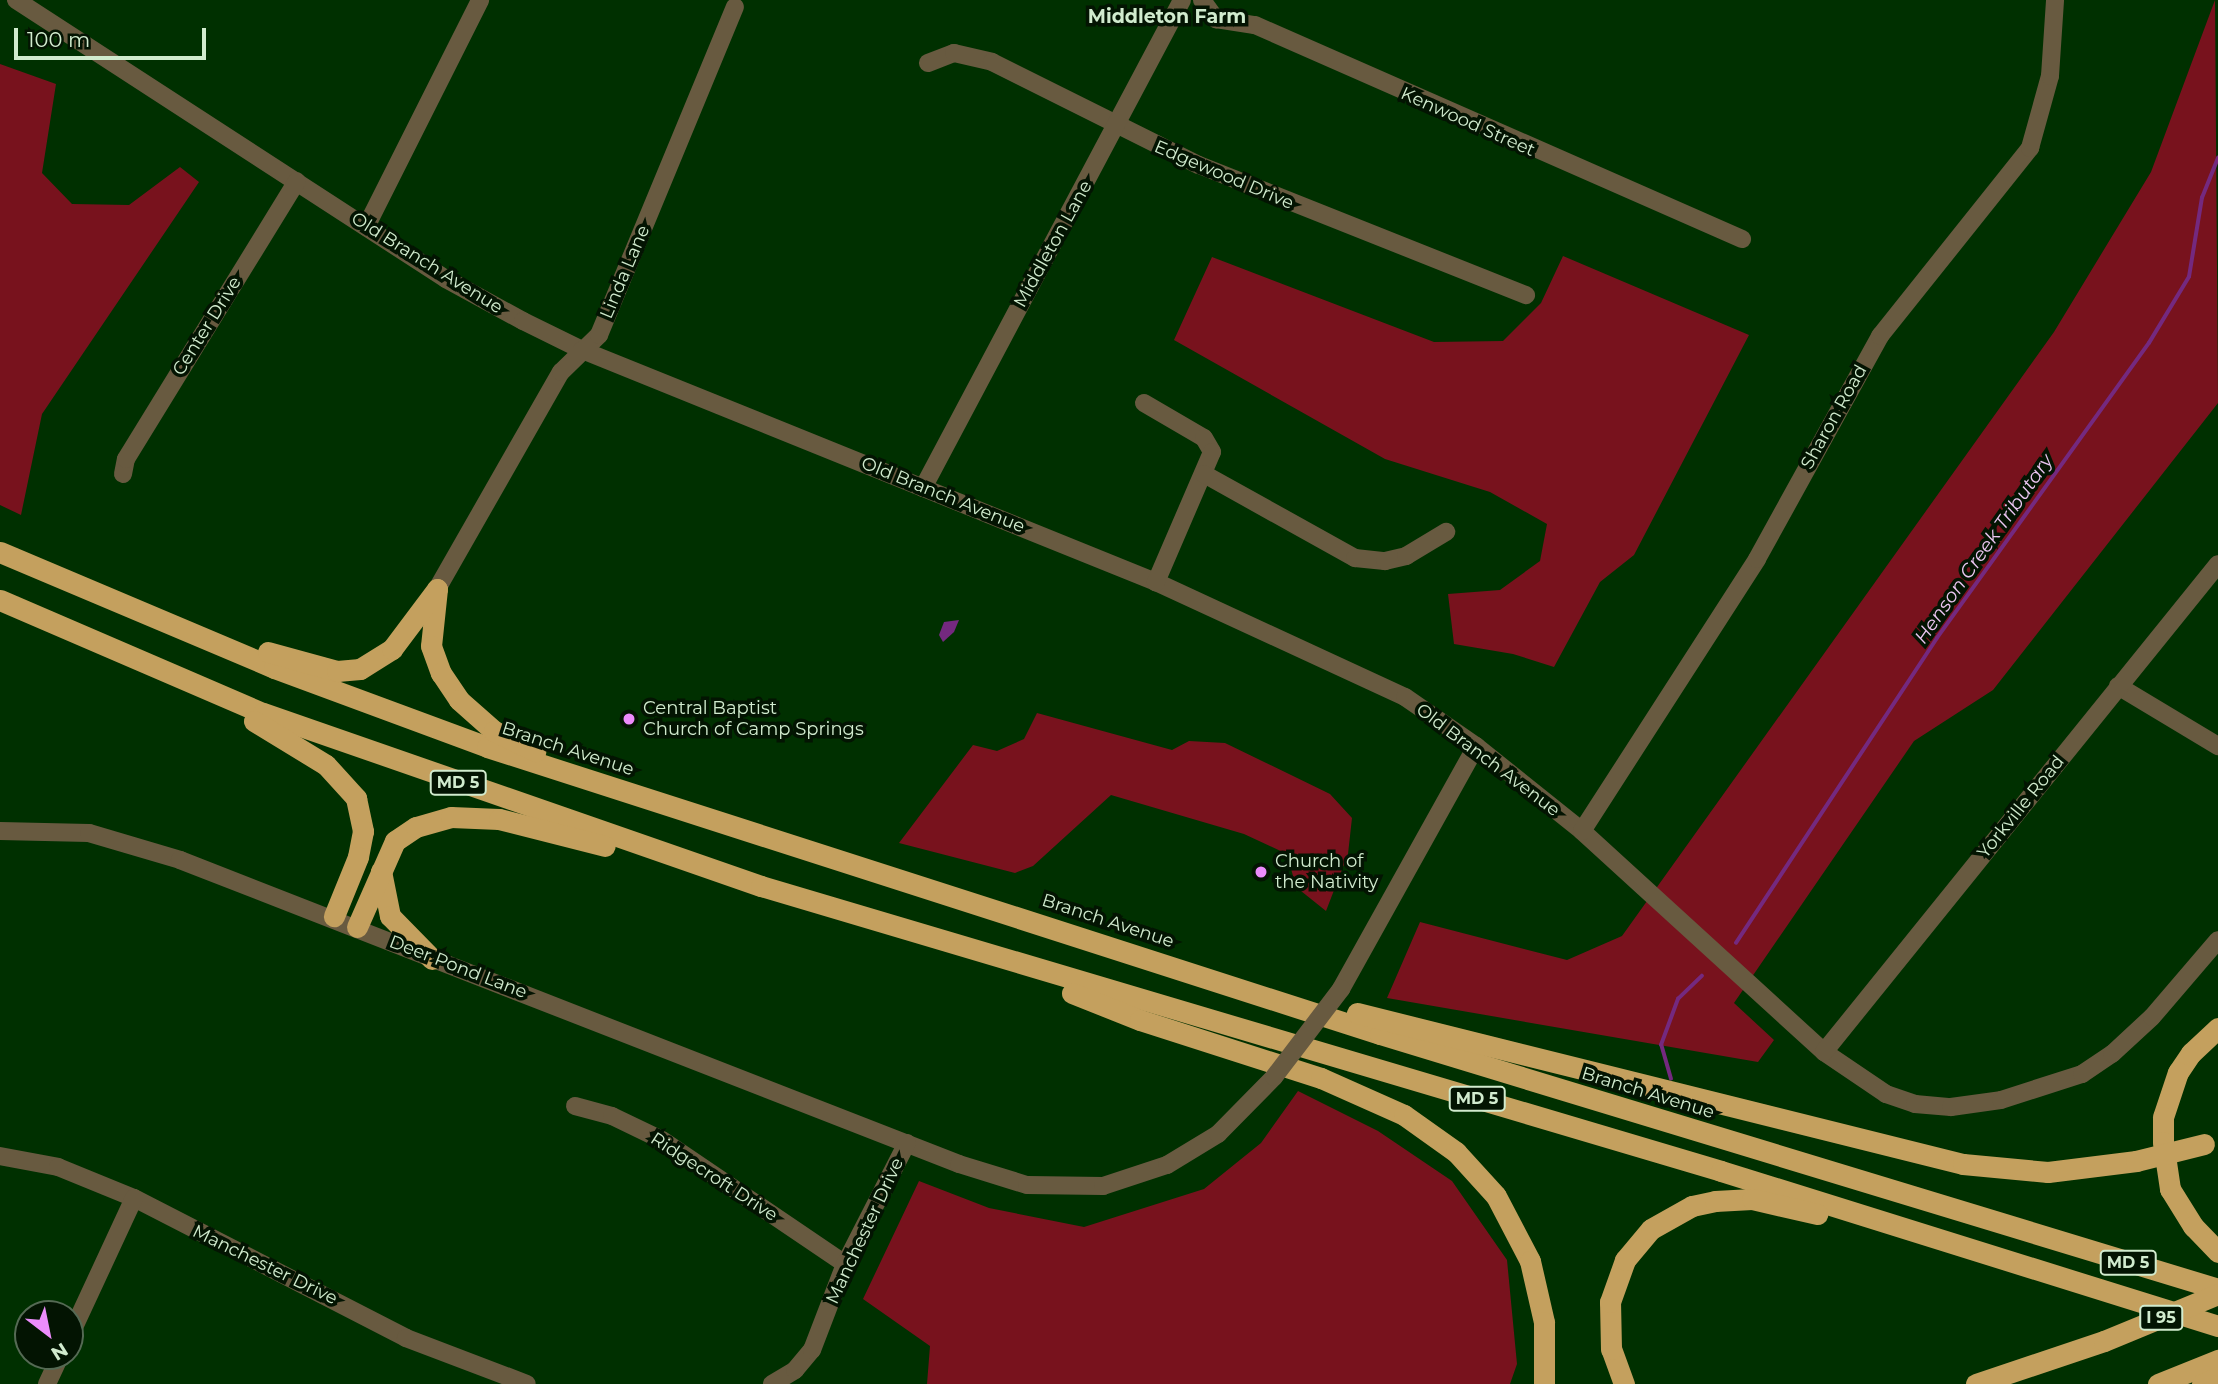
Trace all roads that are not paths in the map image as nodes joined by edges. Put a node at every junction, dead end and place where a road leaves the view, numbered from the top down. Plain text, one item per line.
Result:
1 (16, 0) edge
2 (480, 0) edge
3 (1182, 0) edge
4 (1202, 0) edge
5 (2056, 0) edge
6 (735, 7) dead end
7 (928, 63) dead end
8 (1118, 123) junction
9 (297, 181) junction
10 (366, 227) junction
11 (1742, 239) dead end
12 (1526, 295) dead end
13 (582, 350) junction
14 (1144, 403) dead end
15 (123, 474) dead end
16 (1204, 474) junction
17 (923, 488) junction
18 (1446, 532) dead end
19 (0, 552) edge
20 (2218, 564) edge
21 (1156, 582) junction
22 (438, 589) junction
23 (0, 600) edge
24 (166, 624) junction
25 (161, 668) junction
26 (2118, 686) junction
27 (1476, 746) junction
28 (2218, 746) edge
29 (677, 807) junction
30 (0, 831) edge
31 (1582, 831) junction
32 (381, 869) junction
33 (761, 886) junction
34 (334, 916) junction
35 (357, 927) junction
36 (2218, 940) edge
37 (963, 948) junction
38 (432, 959) junction
39 (1182, 969) junction
40 (2218, 1028) edge
41 (1824, 1052) junction
42 (575, 1106) dead end
43 (2213, 1142) edge
44 (907, 1143) junction
45 (0, 1156) edge
46 (134, 1198) junction
47 (2039, 1237) junction
48 (2218, 1252) edge
49 (1989, 1253) junction
50 (845, 1264) junction
51 (2218, 1292) edge
52 (2123, 1296) junction
53 (2218, 1300) edge
54 (84, 1306) edge
55 (2218, 1326) edge
56 (2218, 1335) edge
57 (2104, 1341) junction
58 (2218, 1360) edge
59 (2199, 1376) edge
60 (2218, 1377) edge
61 (527, 1384) edge
62 (772, 1384) edge
63 (1544, 1384) edge
64 (1623, 1384) edge
65 (1976, 1384) edge
66 (1998, 1384) edge
67 (2158, 1384) edge

1 - 9 street, Old Branch Avenue
2 - 10 street
3 - 8 street, Middleton Lane
4 - 11 street, Kenwood Street
5 - 31 street, Sharon Road
6 - 13 street, Linda Lane
7 - 8 street, Edgewood Drive
8 - 12 street, Edgewood Drive
8 - 17 street, Middleton Lane
9 - 10 street, Old Branch Avenue
9 - 15 street, Center Drive
10 - 13 street, Old Branch Avenue
13 - 17 street, Old Branch Avenue
13 - 22 street, Linda Lane
14 - 16 street
16 - 18 street
16 - 21 street
17 - 21 street, Old Branch Avenue
19 - 24 highway, Branch Avenue / MD 5
20 - 26 street, Yorkville Road
21 - 27 street, Old Branch Avenue
22 - 24 highway
22 - 29 highway
23 - 25 highway, MD 5
24 - 29 highway, Branch Avenue / MD 5
25 - 33 highway, MD 5
25 - 34 highway
26 - 28 street
26 - 41 street, Yorkville Road
27 - 31 street, Old Branch Avenue
27 - 44 street, Manchester Drive, bridge
29 - 39 highway, Branch Avenue / MD 5
30 - 34 street, Deer Pond Lane
31 - 41 street, Old Branch Avenue
32 - 33 highway
32 - 35 highway
32 - 38 highway
33 - 37 highway, MD 5
34 - 35 street, Deer Pond Lane
35 - 38 street, Deer Pond Lane
36 - 41 street, Old Branch Avenue
37 - 49 highway, MD 5
37 - 63 highway
38 - 44 street, Deer Pond Lane
39 - 43 highway, bridge
39 - 47 highway, Branch Avenue / MD 5
40 - 48 highway
42 - 50 street, Ridgecroft Drive
44 - 50 street, Manchester Drive
45 - 46 street, Manchester Drive
46 - 54 street
46 - 61 street, Manchester Drive
47 - 51 highway, Branch Avenue / MD 5
47 - 53 highway
49 - 52 highway, MD 5
49 - 64 highway
50 - 62 street, Manchester Drive
51 - 57 highway, I 95, bridge
52 - 55 highway, MD 5
52 - 56 highway
57 - 65 highway
57 - 66 highway, I 95
58 - 59 highway
59 - 60 highway
59 - 67 highway

